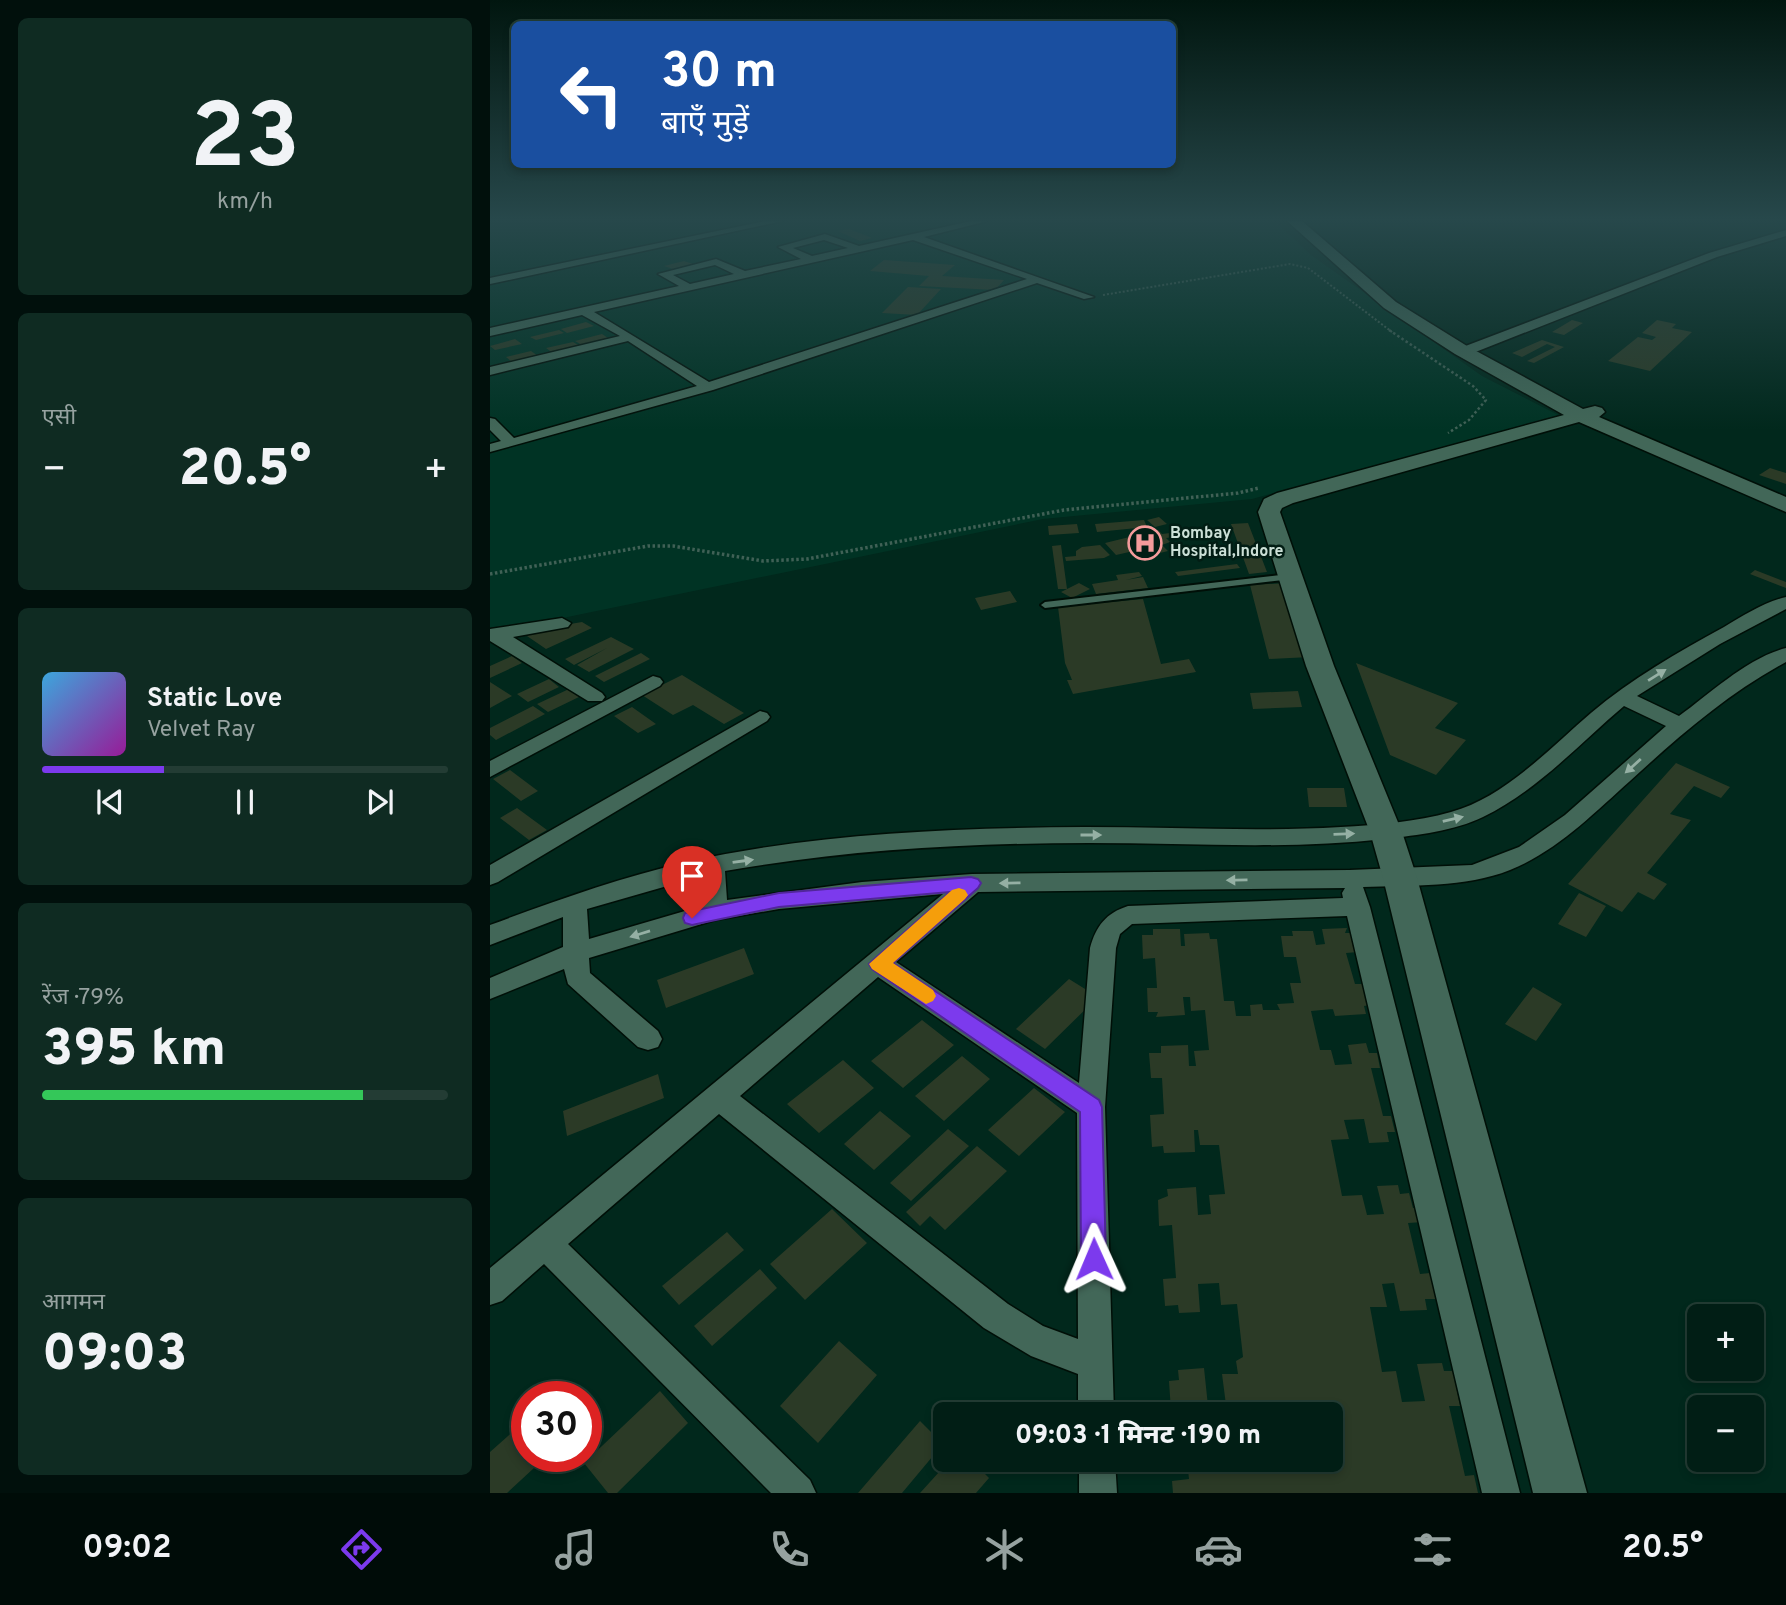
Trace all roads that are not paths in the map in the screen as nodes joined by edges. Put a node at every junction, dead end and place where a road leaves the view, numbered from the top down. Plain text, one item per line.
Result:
1 (678, 291) edge
2 (1002, 291) edge
3 (1066, 291) edge
4 (1374, 291) edge
5 (1389, 291) edge
6 (1620, 291) edge
7 (1088, 298) road end
8 (584, 311) junction
9 (490, 332) edge
10 (630, 337) junction
11 (1467, 349) junction
12 (490, 371) edge
13 (708, 387) junction
14 (1588, 414) junction
15 (490, 422) edge
16 (510, 443) junction
17 (490, 448) edge
18 (1786, 494) edge
19 (1786, 505) edge
20 (1289, 578) junction
21 (1786, 602) edge
22 (1045, 606) dead end
23 (562, 622) dead end
24 (493, 635) edge
25 (1786, 654) edge
26 (595, 697) junction
27 (1622, 697) junction
28 (760, 717) dead end
29 (1680, 725) junction
30 (490, 754) edge
31 (490, 770) edge
32 (1386, 832) junction
33 (713, 865) junction
34 (490, 876) edge
35 (1400, 877) junction
36 (971, 883) junction
37 (1354, 893) junction
38 (575, 902) junction
39 (715, 911) junction
40 (490, 935) edge
41 (578, 952) junction
42 (879, 964) junction
43 (490, 989) edge
44 (648, 1040) dead end
45 (720, 1097) junction
46 (1091, 1107) junction
47 (545, 1243) junction
48 (490, 1289) edge
49 (1095, 1360) junction
50 (1096, 1402) edge
51 (1097, 1472) edge
52 (797, 1493) edge
53 (1098, 1493) edge
54 (1501, 1493) edge
55 (1560, 1493) edge

1 - 8 street
2 - 13 street
3 - 7 street
4 - 11 street
5 - 11 street
6 - 11 street
8 - 9 street
8 - 10 street
10 - 12 street
10 - 13 street
11 - 14 street
13 - 16 street
14 - 18 street
14 - 19 street
14 - 20 street
15 - 16 street
16 - 17 street
20 - 22 lane
20 - 32 street
27 -> 21 street
23 - 24 street
24 - 26 street
25 - 29 street
26 - 30 street
26 - 31 street
27 - 29 street
32 -> 27 street
28 - 34 street
29 -> 35 street
33 -> 32 street
32 - 35 street
33 - 38 street
33 - 39 street
35 - 37 street
35 - 55 street
37 -> 36 street
36 - 39 street
36 - 42 street
37 - 46 street
37 - 54 street
38 - 40 street
38 - 41 street
39 -> 41 street
41 - 43 street
41 - 44 street
42 - 45 street
42 - 46 street
45 - 47 street
45 - 49 street
46 - 49 street
47 - 48 street
47 - 52 street
49 - 50 street
51 - 53 street

